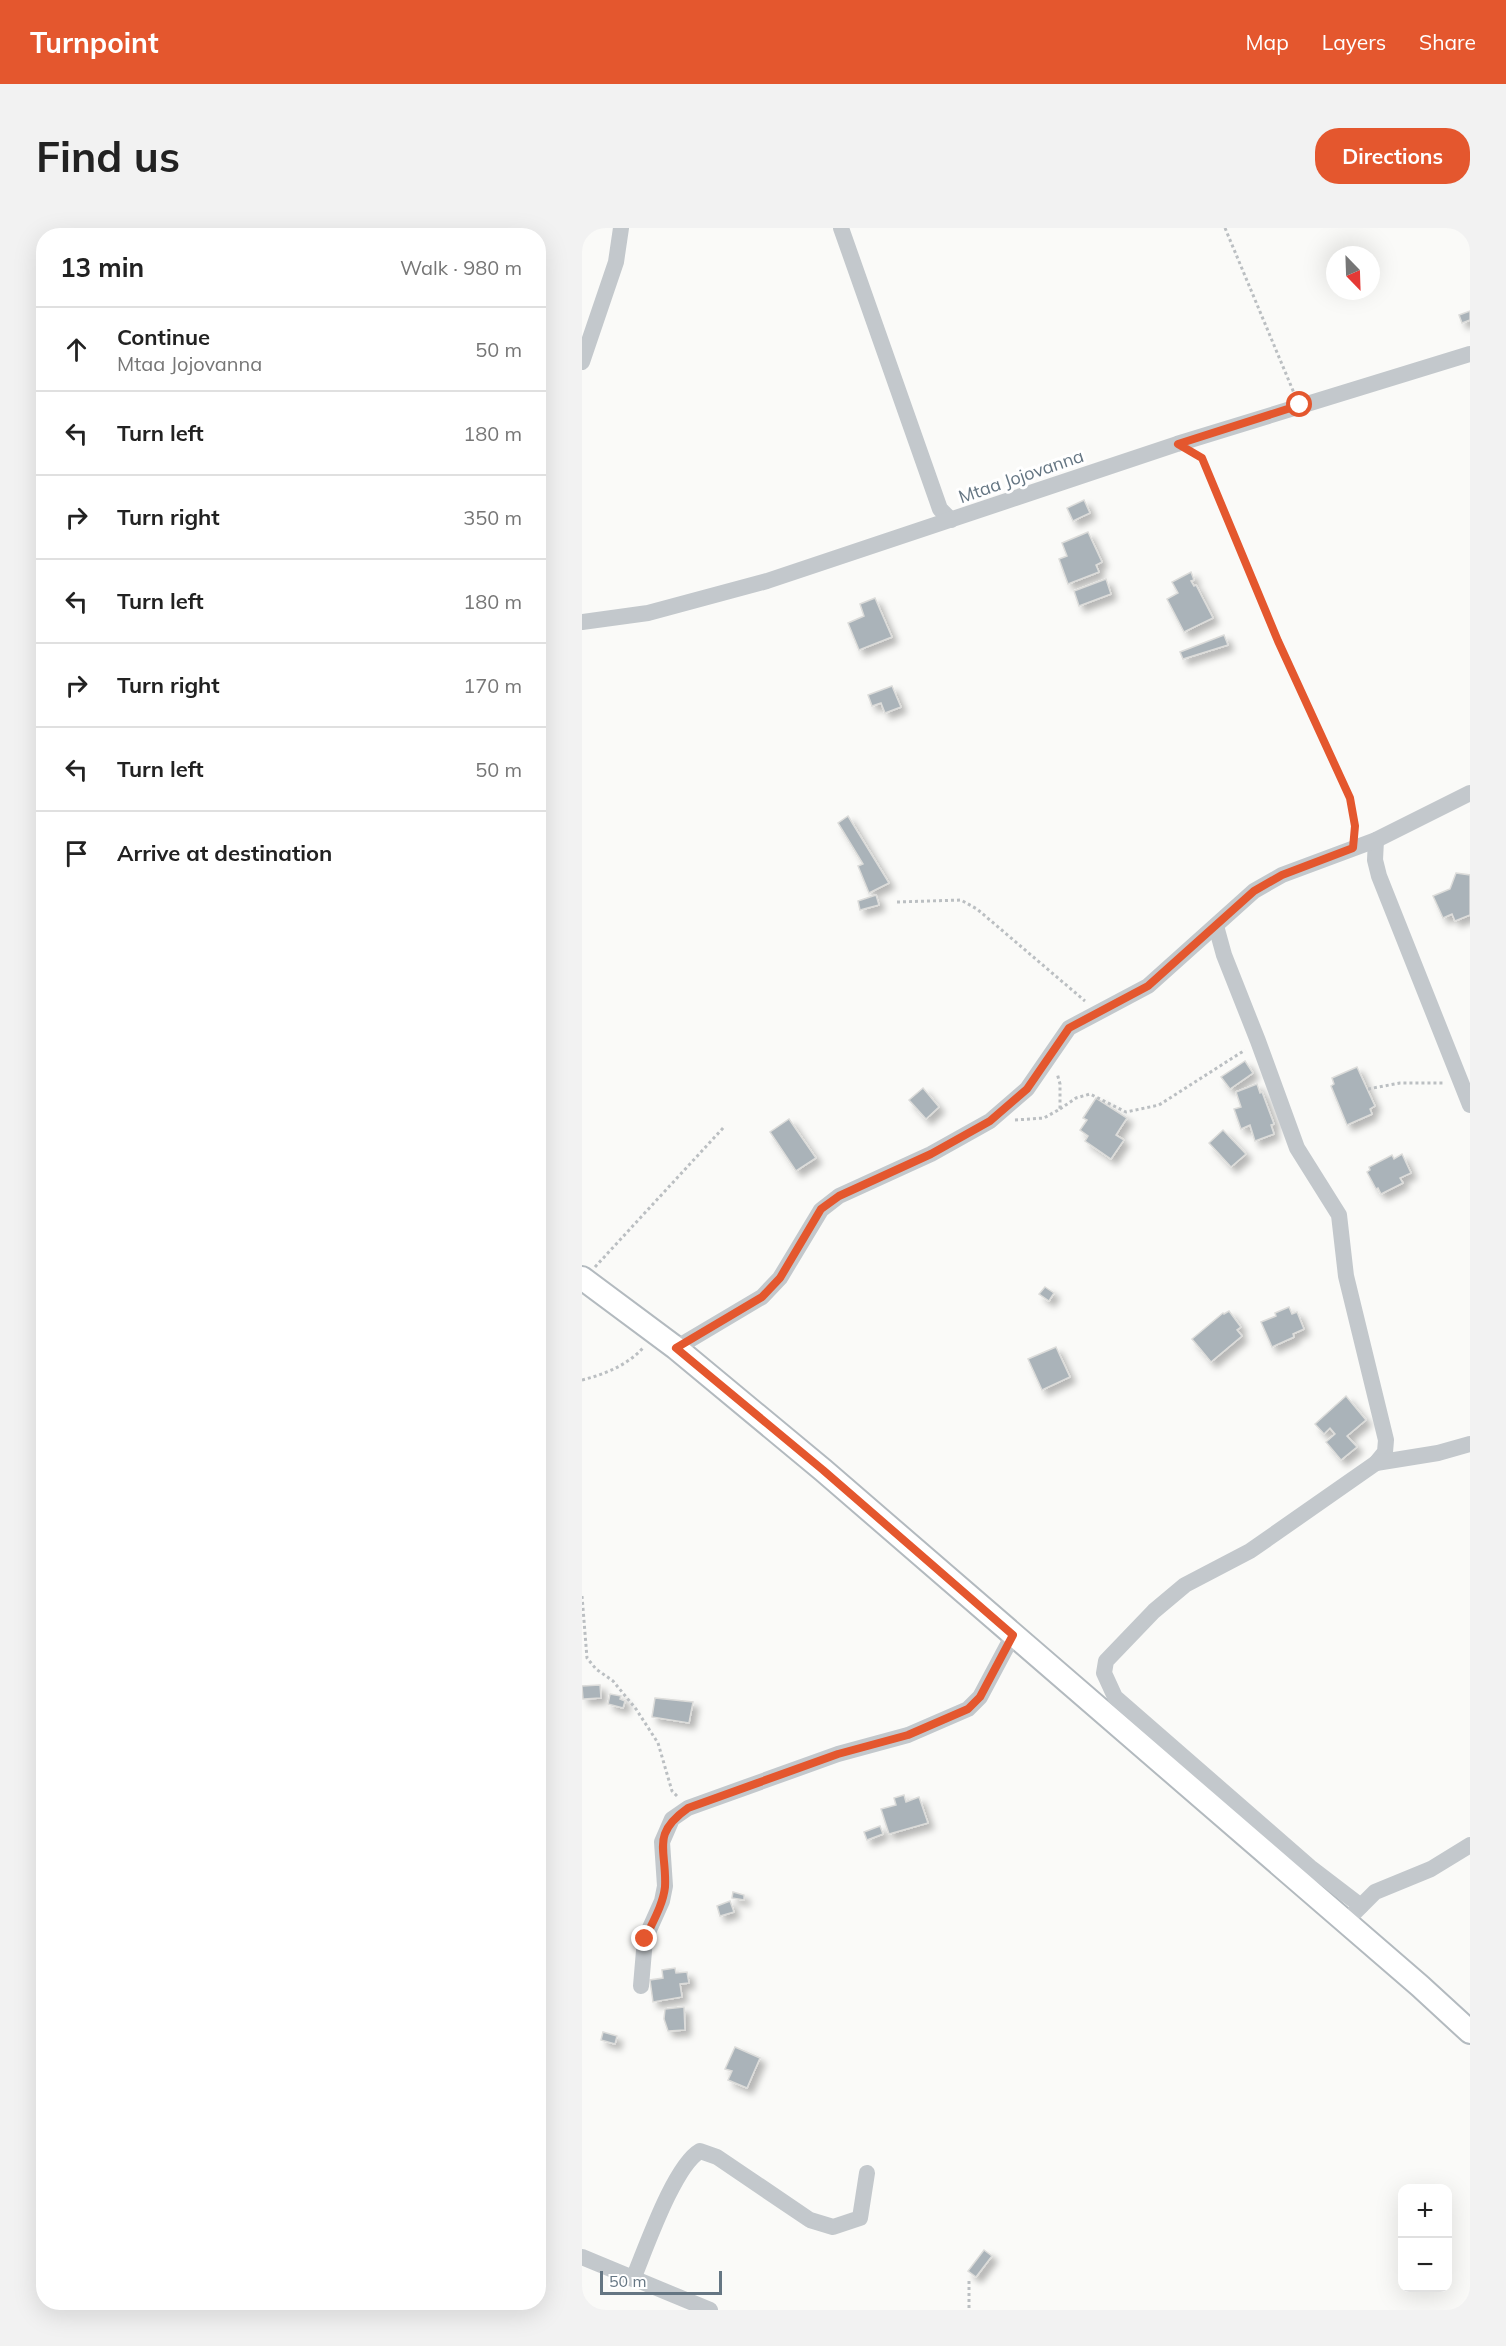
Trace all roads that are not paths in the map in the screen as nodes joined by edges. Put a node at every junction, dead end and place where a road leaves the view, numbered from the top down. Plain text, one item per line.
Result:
1 (621, 228) edge
2 (841, 228) edge
3 (1470, 354) edge
4 (582, 362) edge
5 (951, 520) junction
6 (582, 622) edge
7 (1470, 793) edge
8 (1376, 840) junction
9 (1216, 926) junction
10 (1470, 1105) edge
11 (583, 1278) edge
12 (676, 1348) junction
13 (1470, 1444) edge
14 (1376, 1463) junction
15 (1013, 1635) junction
16 (1470, 1845) edge
17 (1353, 1914) junction
18 (641, 1986) dead end
19 (1470, 2032) edge
20 (867, 2173) dead end
21 (582, 2257) edge
22 (633, 2279) junction
23 (710, 2310) edge

1 - 4 street
2 - 5 street
3 - 5 street, Mtaa Jojovanna
5 - 6 street, Mtaa Jojovanna
7 - 8 street
8 - 9 street
8 - 10 street
9 - 12 street
9 - 14 street
11 - 12 main road
12 - 15 main road
13 - 14 street
14 - 17 street
15 - 17 main road
15 - 18 street
16 - 17 street
17 - 19 main road
20 - 22 street
21 - 22 street
22 - 23 street

